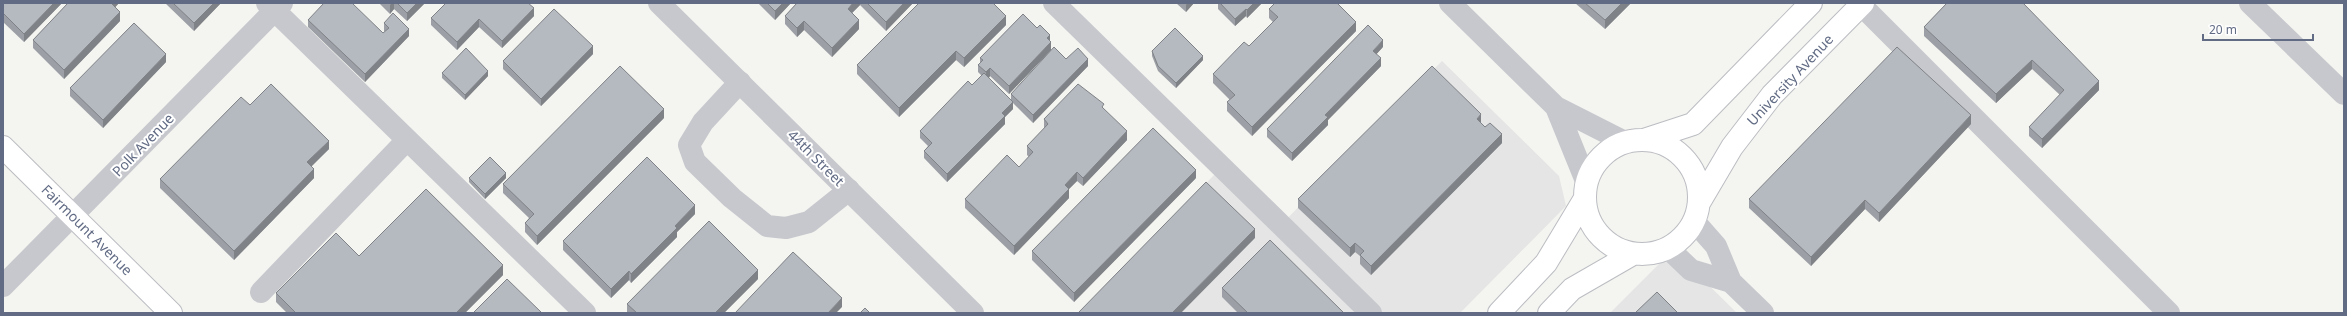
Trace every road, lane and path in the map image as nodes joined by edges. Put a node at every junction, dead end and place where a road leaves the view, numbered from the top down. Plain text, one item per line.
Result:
1 (659, 3) edge
2 (1054, 3) edge
3 (1450, 3) edge
4 (1812, 3) edge
5 (2250, 3) edge
6 (1862, 4) edge
7 (274, 5) edge
8 (740, 82) junction
9 (2344, 94) edge
10 (1556, 107) junction
11 (407, 140) junction
12 (1634, 141) junction
13 (3, 147) edge
14 (849, 190) junction
15 (1585, 191) junction
16 (1697, 212) junction
17 (73, 216) junction
18 (1668, 248) junction
19 (1631, 254) junction
20 (1731, 282) junction
21 (3, 286) edge
22 (261, 292) dead end
23 (171, 313) edge
24 (585, 313) edge
25 (973, 313) edge
26 (1371, 313) edge
27 (1500, 313) edge
28 (1549, 313) edge
29 (1763, 313) edge
30 (2169, 313) edge

1 - 8 street, 44th Street
2 - 26 street
3 - 10 street
4 - 12 main road
5 - 9 street
6 - 16 main road, University Avenue
6 - 30 street
7 - 11 street
7 - 17 street, Polk Avenue
8 - 14 street, 44th Street
8 - 14 street
10 - 12 street
10 - 15 street
11 - 22 street
11 - 24 street
12 - 15 main road
12 - 16 main road
13 - 17 main road, Fairmount Avenue
14 - 25 street, 44th Street
15 - 19 main road
15 - 27 main road
16 - 18 main road
16 - 20 street
17 - 21 street, Polk Avenue
17 - 23 main road, Fairmount Avenue
18 - 19 main road
18 - 20 street
19 - 28 main road
20 - 29 street

